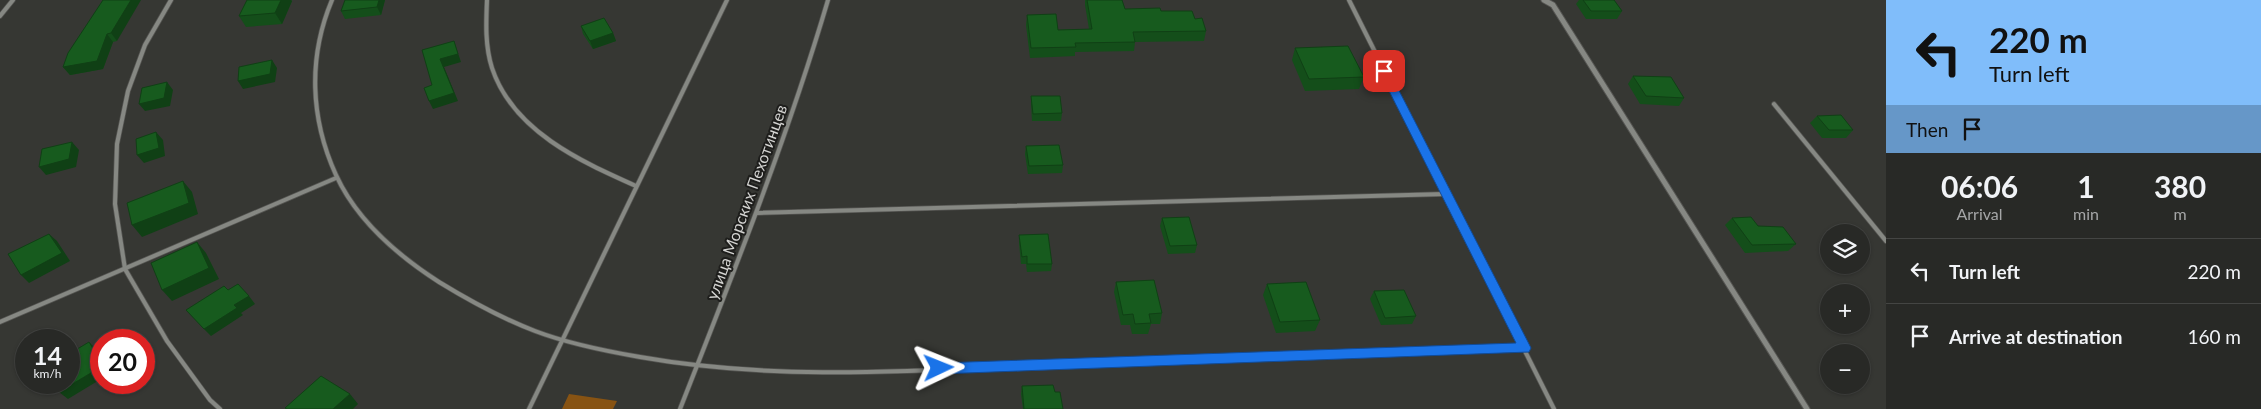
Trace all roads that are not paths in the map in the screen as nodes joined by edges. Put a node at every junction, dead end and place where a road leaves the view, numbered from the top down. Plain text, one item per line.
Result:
1 (13, 0) edge
2 (172, 0) edge
3 (332, 0) edge
4 (487, 0) edge
5 (727, 0) edge
6 (828, 0) edge
7 (1349, 0) edge
8 (1544, 0) edge
9 (0, 16) edge
10 (1774, 104) dead end
11 (336, 178) junction
12 (636, 186) junction
13 (1445, 194) junction
14 (757, 213) junction
15 (1886, 241) edge
16 (125, 269) junction
17 (0, 322) edge
18 (561, 340) junction
19 (1525, 348) junction
20 (698, 366) junction
21 (220, 409) edge
22 (529, 409) edge
23 (680, 409) edge
24 (1554, 409) edge
25 (1807, 409) edge

1 - 9 lane
2 - 16 lane
3 - 11 lane
4 - 12 lane
5 - 12 lane
6 - 14 lane, улица Морских Пехотинцев
7 - 13 lane
8 - 25 street
10 - 15 lane
11 - 16 lane
11 - 18 lane
12 - 18 lane
13 - 14 lane
13 - 19 lane
14 - 20 lane, улица Морских Пехотинцев
16 - 17 lane
16 - 21 lane
18 - 20 lane
18 - 22 lane
19 - 20 lane
19 - 24 lane
20 - 23 lane, улица Морских Пехотинцев

